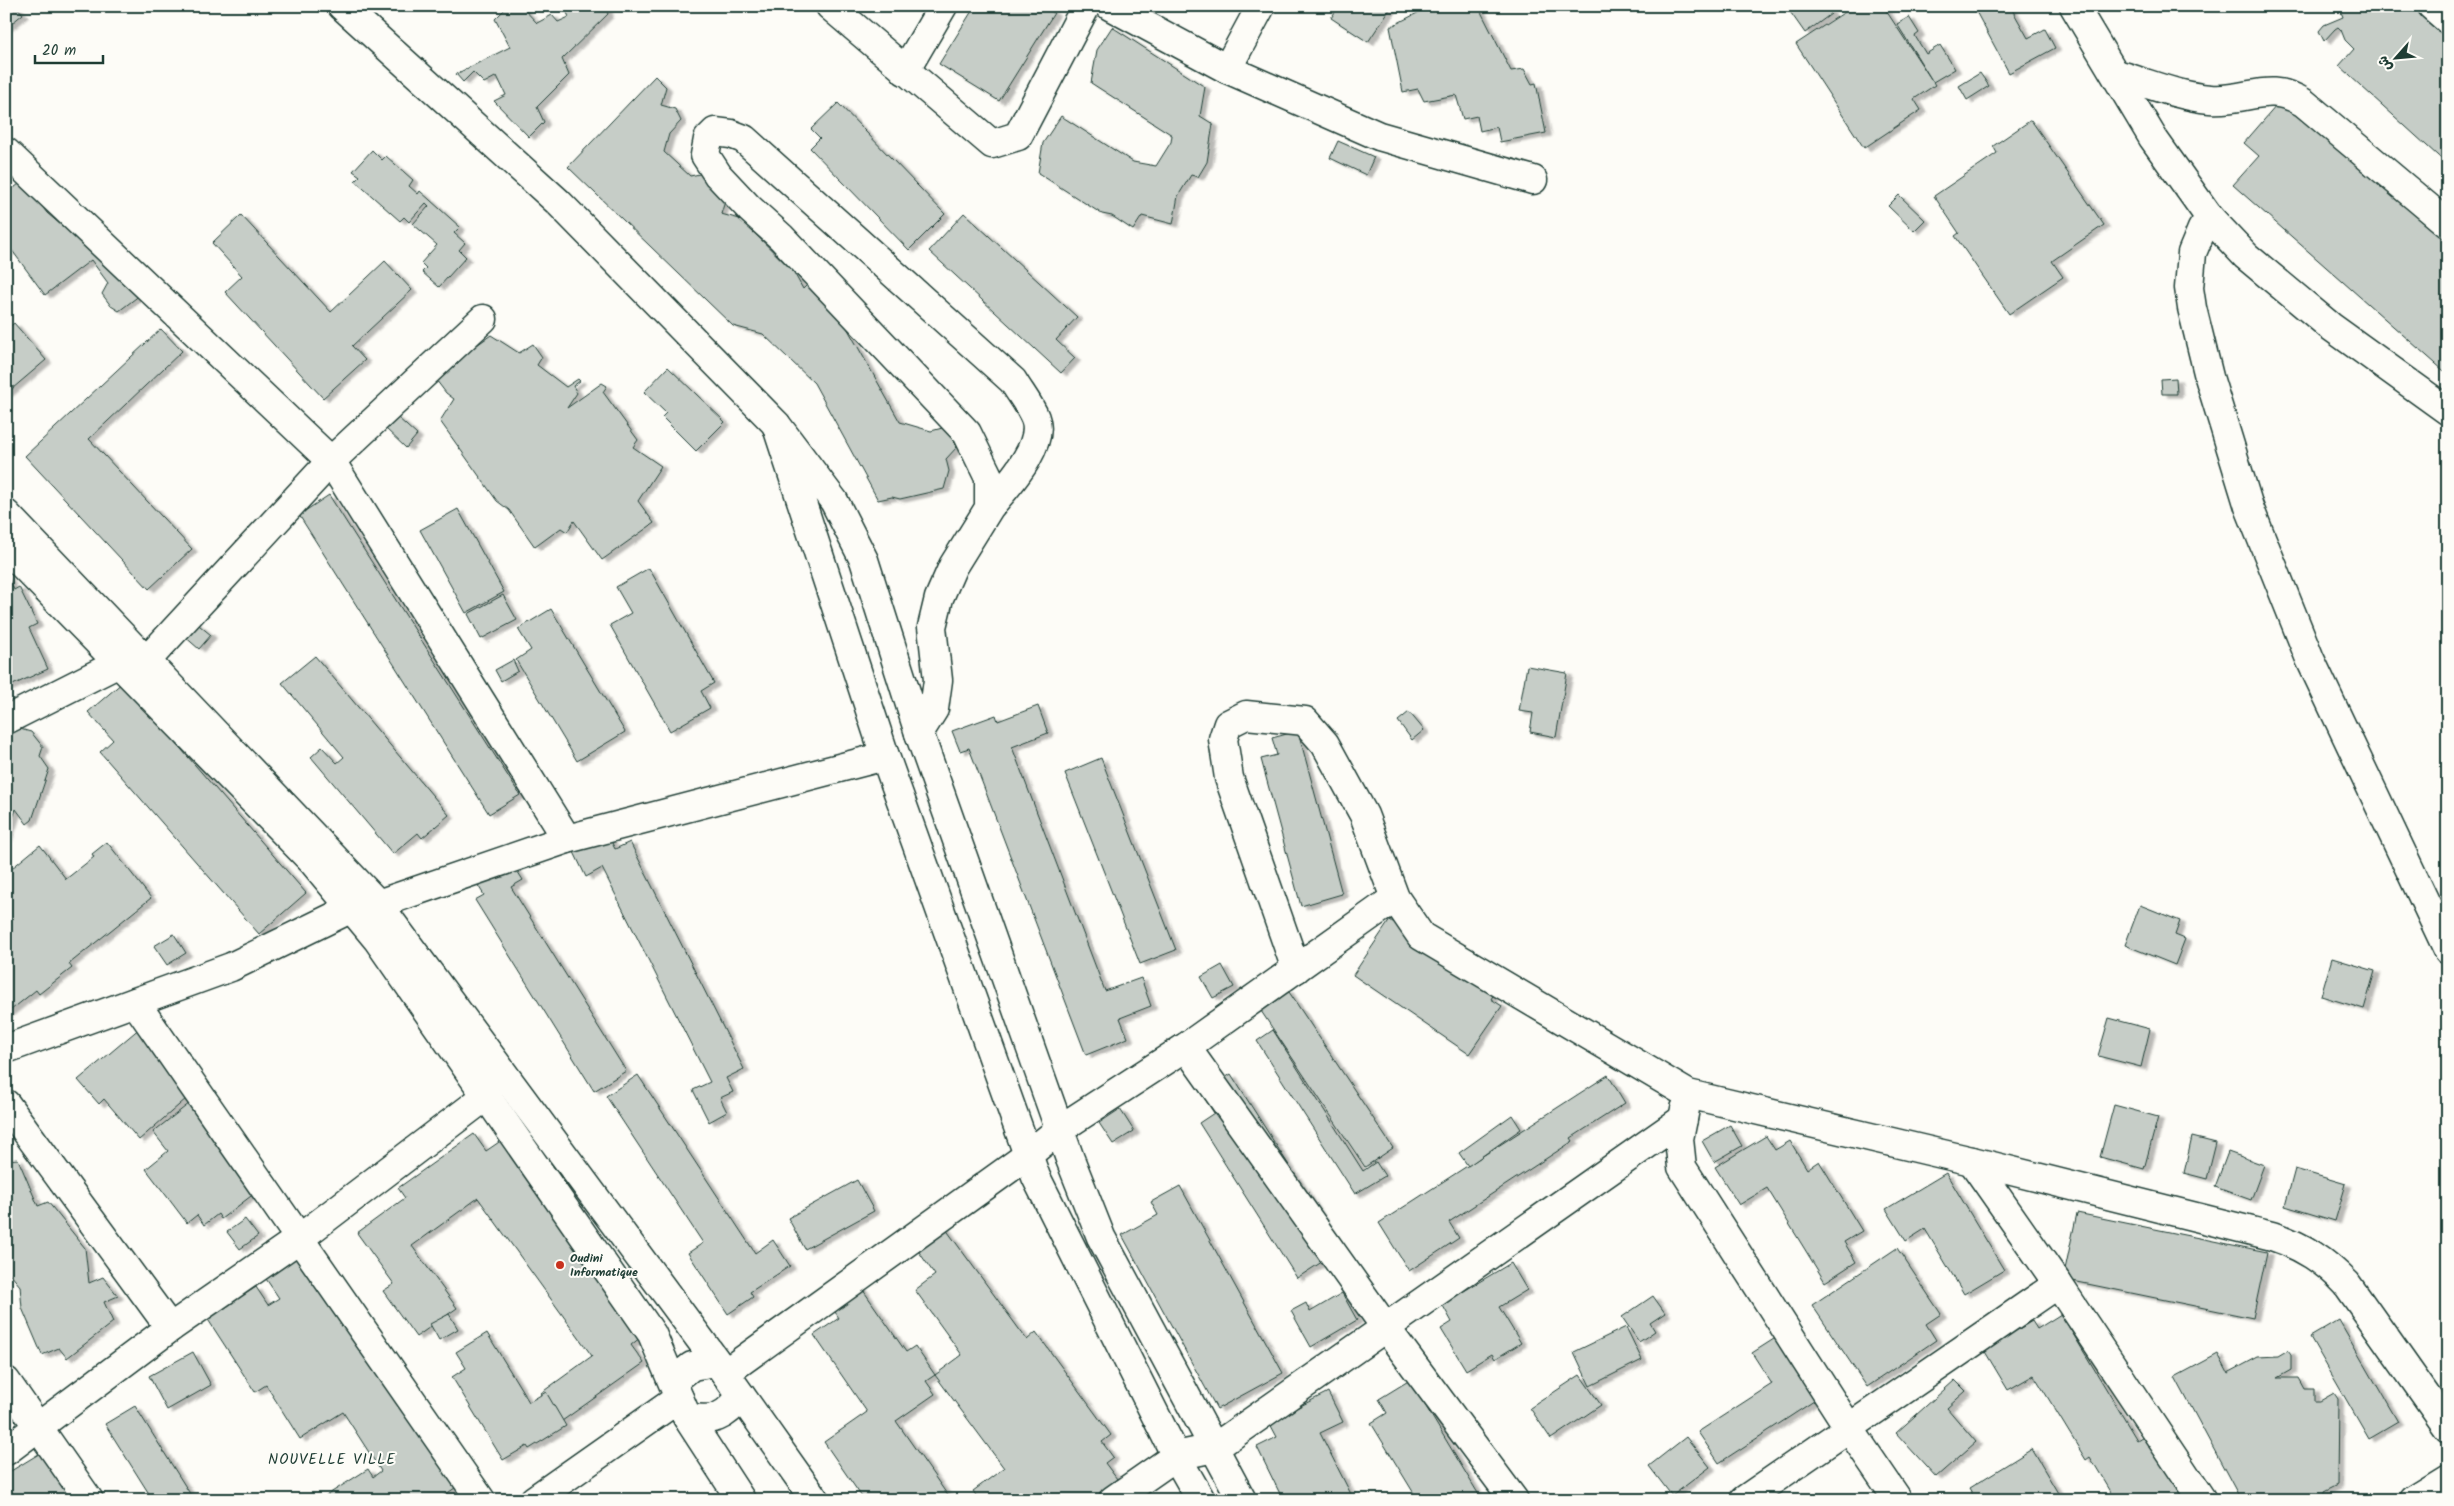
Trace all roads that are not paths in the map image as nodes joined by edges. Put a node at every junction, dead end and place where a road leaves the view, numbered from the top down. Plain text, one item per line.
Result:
1 (342, 6) edge
2 (830, 6) edge
3 (943, 6) edge
4 (1110, 6) edge
5 (1261, 6) edge
6 (2074, 6) edge
7 (2432, 6) edge
8 (1080, 8) edge
9 (2448, 20) edge
10 (1227, 69) junction
11 (905, 70) junction
12 (2116, 74) junction
13 (6, 152) edge
14 (1533, 180) dead end
15 (2210, 218) junction
16 (2448, 224) edge
17 (483, 319) dead end
18 (2448, 411) edge
19 (776, 424) junction
20 (331, 461) junction
21 (989, 508) junction
22 (6, 514) edge
23 (6, 548) edge
24 (147, 660) junction
25 (119, 663) junction
26 (6, 720) edge
27 (919, 733) junction
28 (885, 756) junction
29 (566, 839) junction
30 (1395, 898) junction
31 (365, 906) junction
32 (2448, 950) edge
33 (1296, 969) junction
34 (134, 1002) junction
35 (1186, 1047) junction
36 (6, 1049) edge
37 (485, 1097) junction
38 (6, 1104) edge
39 (1686, 1106) junction
40 (1060, 1129) junction
41 (1028, 1155) junction
42 (1972, 1160) junction
43 (300, 1238) junction
44 (2058, 1284) junction
45 (170, 1328) junction
46 (1386, 1328) junction
47 (720, 1368) junction
48 (6, 1381) edge
49 (741, 1396) junction
50 (680, 1399) junction
51 (39, 1427) junction
52 (1849, 1428) junction
53 (2448, 1428) edge
54 (1214, 1448) junction
55 (6, 1451) edge
56 (1176, 1456) junction
57 (2448, 1479) edge
58 (89, 1500) edge
59 (481, 1500) edge
60 (534, 1500) edge
61 (741, 1500) edge
62 (815, 1500) edge
63 (1113, 1500) edge
64 (1201, 1500) edge
65 (1242, 1500) edge
66 (1514, 1500) edge
67 (1744, 1500) edge
68 (1898, 1500) edge
69 (2202, 1500) edge
70 (2414, 1500) edge

1 - 19 street
2 - 11 street
3 - 11 street
4 - 10 street
5 - 10 street
6 - 12 street
7 - 9 street
8 - 11 street
10 - 14 street
12 - 15 street
12 - 16 street
13 - 20 street
15 - 18 street
15 - 32 street
17 - 20 street
19 - 27 street
19 - 28 street
20 - 24 street
20 - 29 street
21 - 21 street
21 - 27 street
22 - 24 street
23 - 25 street
24 - 31 street
25 - 26 street
25 - 31 street
27 - 40 street
28 - 29 street
28 - 41 street
29 - 31 street
30 - 33 street
30 - 33 street
30 - 39 street
31 - 34 street
31 - 37 street
31 - 47 street
33 - 35 street
34 - 36 street
34 - 43 street
35 - 40 street
35 - 46 street
37 - 43 street
37 - 50 street
38 - 45 street
39 - 42 street
39 - 46 street
39 - 52 street
40 - 41 street
40 - 54 street
41 - 47 street
41 - 56 street
42 - 44 street
42 - 53 street
43 - 45 street
43 - 59 street
44 - 52 street
44 - 69 street
45 - 51 street
46 - 54 street
46 - 66 street
47 - 49 street
47 - 50 street
48 - 51 street
49 - 50 street
49 - 62 street
50 - 60 street
50 - 61 street
51 - 55 street
51 - 58 street
52 - 67 street
52 - 68 street
54 - 56 street
54 - 65 street
56 - 63 street
56 - 64 street
57 - 70 street

